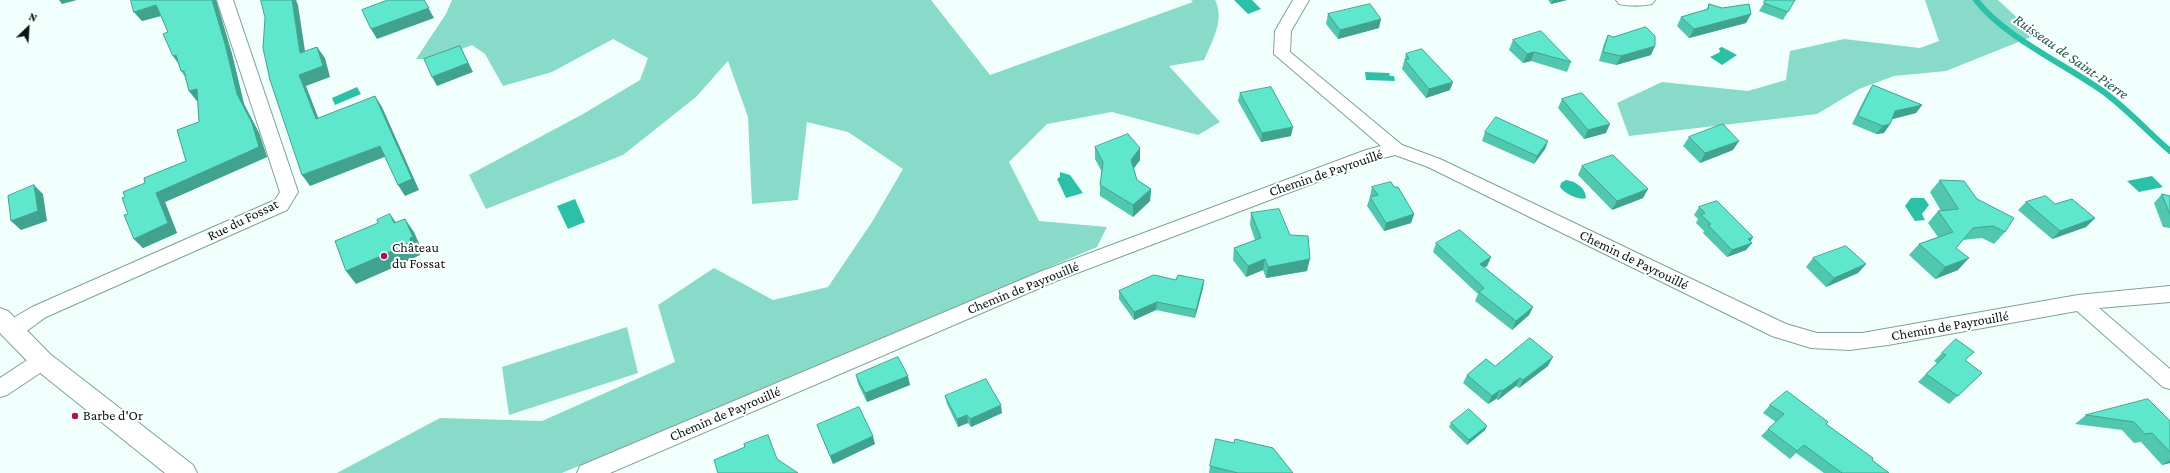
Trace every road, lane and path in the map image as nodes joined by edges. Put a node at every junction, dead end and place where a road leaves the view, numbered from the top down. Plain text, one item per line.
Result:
1 (225, 0) edge
2 (1300, 0) edge
3 (1624, 0) edge
4 (1647, 0) edge
5 (1396, 149) junction
6 (2170, 294) edge
7 (2081, 303) junction
8 (5, 324) edge
9 (42, 361) junction
10 (2170, 381) edge
11 (0, 388) edge
12 (184, 473) edge
13 (587, 473) edge

1 - 8 street, Rue du Fossat
2 - 5 street
3 - 4 street
5 - 7 street, Chemin de Payrouillé
5 - 13 street, Chemin de Payrouillé
6 - 7 street, Chemin de Payrouillé
7 - 10 street
8 - 9 street
9 - 11 street
9 - 12 street

